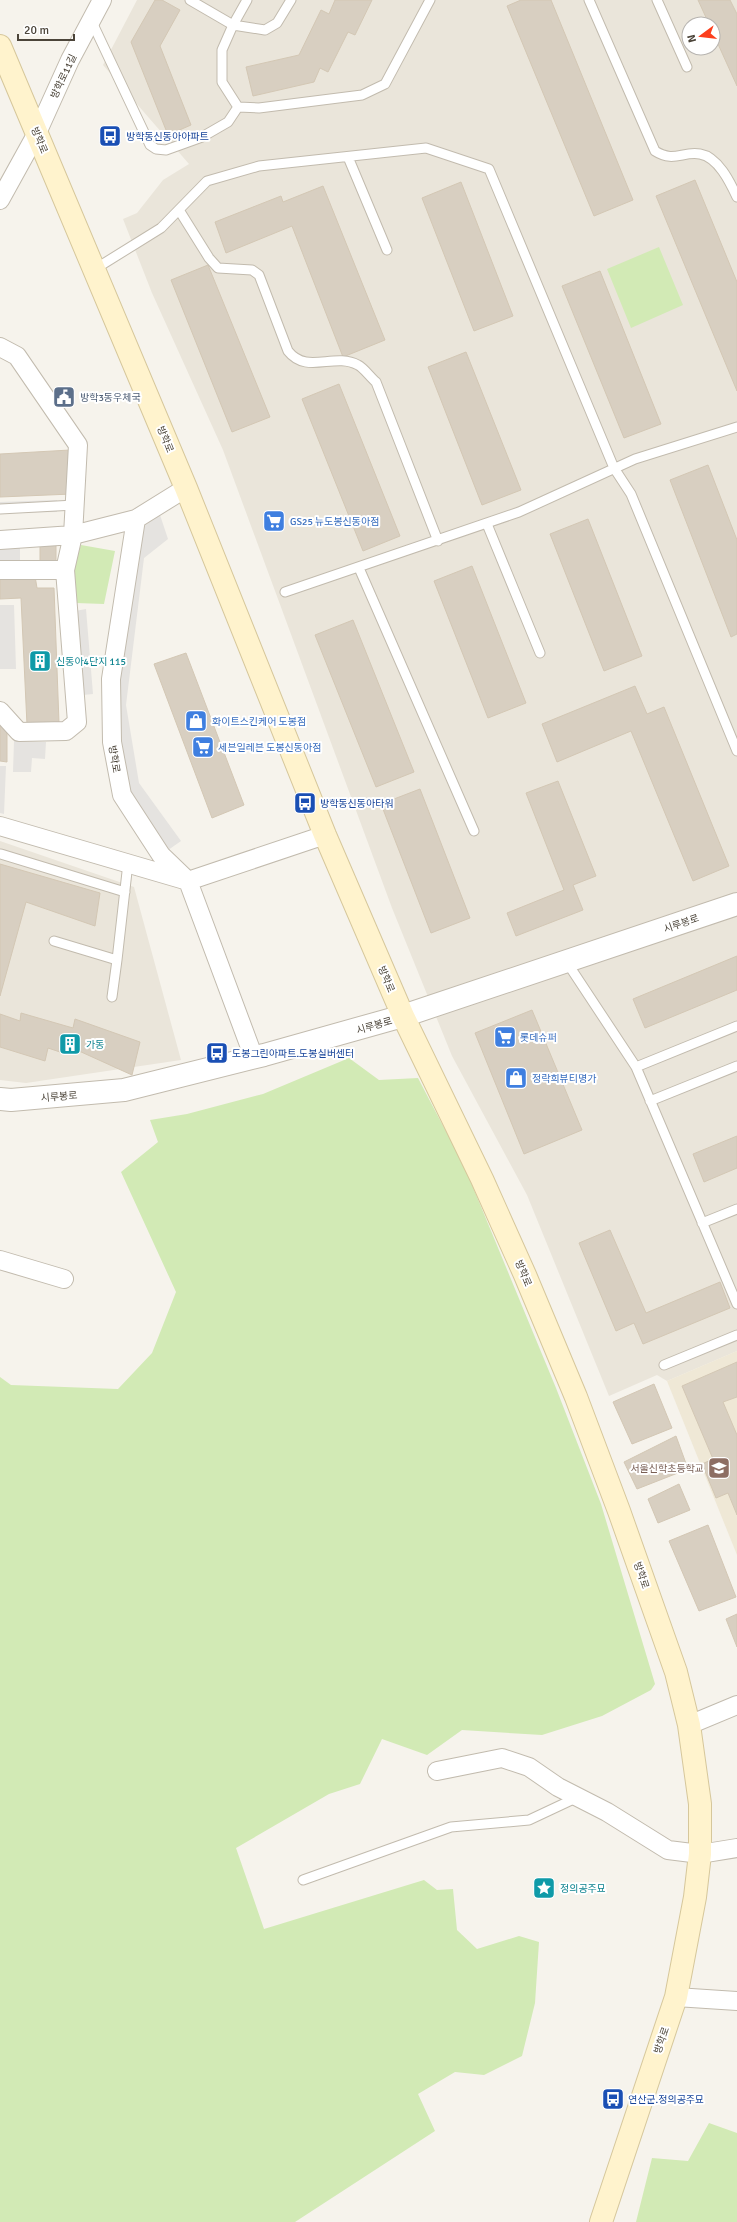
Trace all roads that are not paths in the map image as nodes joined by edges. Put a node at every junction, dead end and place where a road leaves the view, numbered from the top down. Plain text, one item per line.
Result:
1 (102, 0) edge
2 (190, 0) edge
3 (247, 0) edge
4 (291, 0) edge
5 (430, 0) edge
6 (589, 0) edge
7 (657, 0) edge
8 (91, 20) junction
9 (233, 25) junction
10 (0, 46) edge
11 (687, 67) dead end
12 (238, 107) junction
13 (37, 133) junction
14 (348, 156) junction
15 (737, 198) edge
16 (0, 200) edge
17 (179, 210) junction
18 (387, 250) dead end
19 (95, 269) junction
20 (0, 347) edge
21 (737, 428) edge
22 (614, 468) junction
23 (186, 488) junction
24 (75, 505) junction
25 (0, 508) edge
26 (136, 519) junction
27 (487, 524) junction
28 (73, 536) junction
29 (0, 540) edge
30 (438, 541) junction
31 (359, 568) junction
32 (0, 570) edge
33 (64, 570) junction
34 (285, 592) dead end
35 (540, 653) dead end
36 (0, 711) edge
37 (737, 751) edge
38 (0, 826) edge
39 (474, 831) dead end
40 (325, 835) junction
41 (1, 854) edge
42 (128, 863) junction
43 (188, 881) junction
44 (125, 892) junction
45 (737, 904) edge
46 (54, 940) dead end
47 (117, 960) junction
48 (566, 962) junction
49 (112, 997) dead end
50 (403, 1016) junction
51 (737, 1026) edge
52 (254, 1058) junction
53 (737, 1066) edge
54 (636, 1067) junction
55 (0, 1099) edge
56 (650, 1102) junction
57 (737, 1209) edge
58 (702, 1223) junction
59 (0, 1260) edge
60 (64, 1279) dead end
61 (737, 1304) edge
62 (737, 1335) edge
63 (664, 1365) dead end
64 (737, 1705) edge
65 (689, 1725) junction
66 (437, 1771) dead end
67 (578, 1797) junction
68 (737, 1848) edge
69 (700, 1854) junction
70 (303, 1880) dead end
71 (676, 1997) junction
72 (737, 2001) edge
73 (601, 2222) edge

1 - 8 street, 방학로11길
2 - 9 lane
3 - 9 lane
4 - 9 lane
5 - 12 lane
6 - 15 lane
7 - 11 lane
8 - 12 lane
8 - 13 street, 방학로11길
9 - 12 lane
10 - 13 main road, 방학로
13 - 16 street, 방학로11길
13 - 19 main road, 방학로
14 - 17 lane
14 - 18 lane
14 - 22 lane
17 - 19 lane
17 - 30 lane
19 - 23 main road, 방학로
20 - 24 street
21 - 22 lane
22 - 27 lane
22 - 37 lane
23 - 26 street
23 - 40 main road, 방학로
24 - 25 lane
24 - 28 street
26 - 28 street
26 - 43 street, 방학로
27 - 30 lane
27 - 35 lane
28 - 29 street
28 - 33 street
30 - 31 lane
31 - 34 lane
31 - 39 lane
32 - 33 street
33 - 36 street
38 - 42 street
40 - 43 street
40 - 50 main road, 방학로
41 - 44 lane
42 - 43 street
42 - 44 lane
43 - 52 street, 방학로
44 - 47 lane
45 - 48 street, 시루봉로
46 - 47 lane
47 - 49 lane
48 - 50 street, 시루봉로
48 - 54 lane
50 - 52 street, 시루봉로
50 - 65 main road, 방학로
51 - 54 lane
52 - 55 street, 시루봉로
53 - 56 lane
54 - 56 lane
56 - 58 lane
57 - 58 lane
58 - 61 lane
59 - 60 street
62 - 63 lane
64 - 65 street
65 - 69 main road, 방학로
66 - 67 street
67 - 69 street
67 - 70 lane
68 - 69 street
69 - 71 main road, 방학로
71 - 72 street
71 - 73 main road, 방학로

